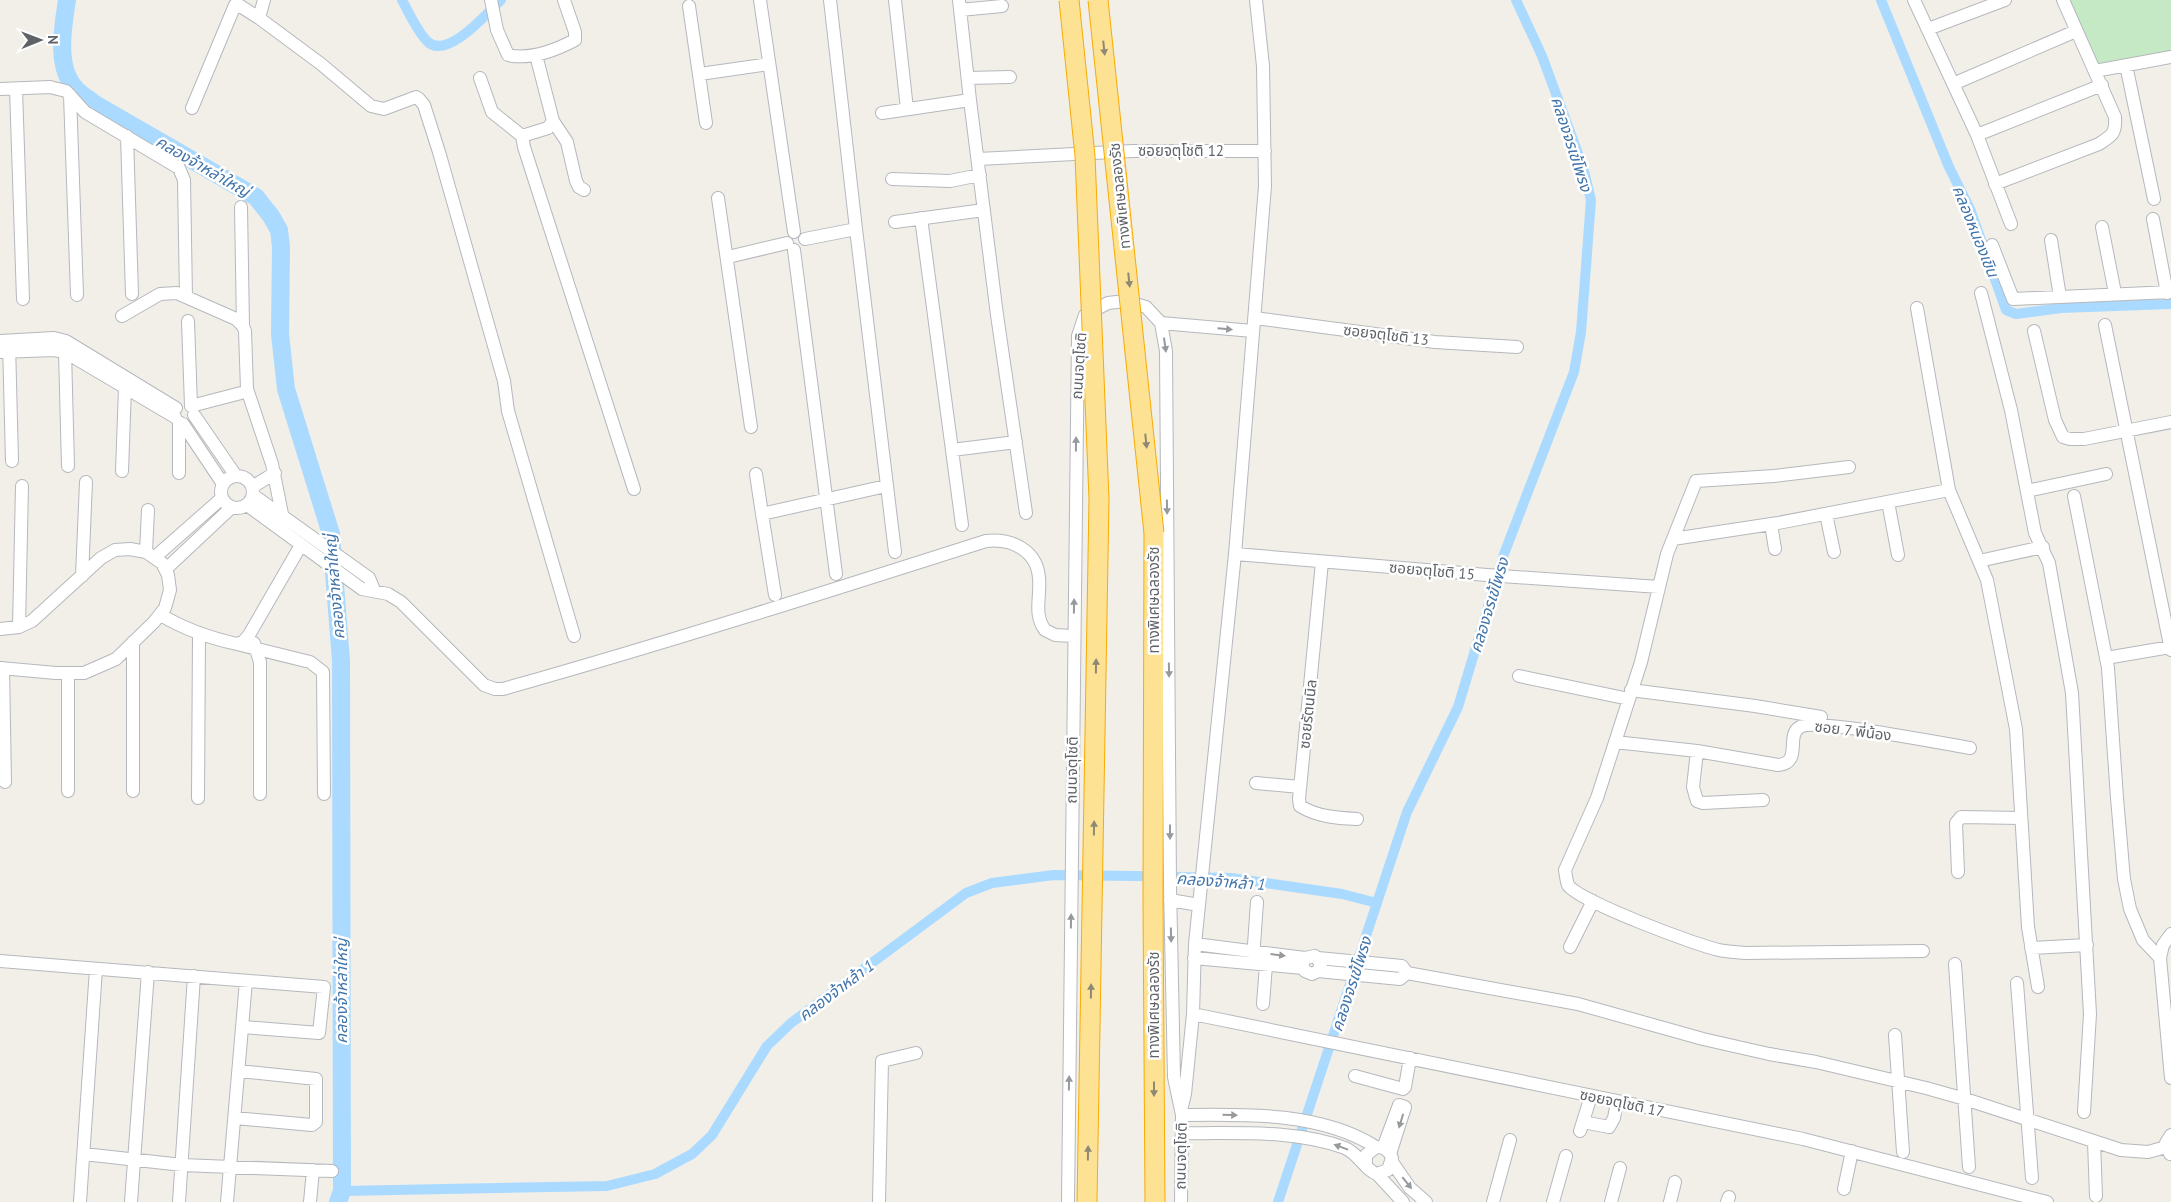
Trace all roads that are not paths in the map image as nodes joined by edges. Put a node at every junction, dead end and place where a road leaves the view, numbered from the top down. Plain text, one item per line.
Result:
1 (264, 0) edge
2 (491, 0) edge
3 (564, 0) edge
4 (760, 0) edge
5 (830, 0) edge
6 (894, 0) edge
7 (1069, 0) edge
8 (1098, 0) edge
9 (1256, 0) edge
10 (1914, 0) edge
11 (2004, 0) edge
12 (2063, 0) edge
13 (960, 5) edge
14 (689, 6) dead end
15 (1002, 6) dead end
16 (259, 18) junction
17 (1928, 29) junction
18 (2076, 31) junction
19 (536, 55) junction
20 (2171, 57) edge
21 (770, 64) junction
22 (2126, 65) junction
23 (2095, 71) junction
24 (700, 74) junction
25 (1010, 77) dead end
26 (480, 78) dead end
27 (968, 78) junction
28 (1953, 84) junction
29 (2102, 85) junction
30 (0, 89) edge
31 (16, 89) junction
32 (70, 95) junction
33 (970, 100) junction
34 (192, 108) dead end
35 (908, 109) junction
36 (882, 112) dead end
37 (553, 121) junction
38 (706, 123) dead end
39 (126, 136) junction
40 (522, 136) junction
41 (1977, 136) junction
42 (1265, 151) junction
43 (978, 159) junction
44 (980, 175) junction
45 (892, 179) dead end
46 (1995, 184) junction
47 (584, 190) dead end
48 (718, 198) dead end
49 (2154, 199) dead end
50 (241, 207) dead end
51 (984, 210) junction
52 (921, 218) junction
53 (2153, 219) dead end
54 (895, 222) dead end
55 (2011, 224) dead end
56 (2102, 227) dead end
57 (856, 229) junction
58 (2050, 240) dead end
59 (795, 241) junction
60 (1992, 245) dead end
61 (728, 258) junction
62 (2169, 292) edge
63 (1981, 293) dead end
64 (2115, 293) junction
65 (132, 294) dead end
66 (77, 295) dead end
67 (186, 296) junction
68 (2060, 297) junction
69 (23, 299) dead end
70 (1917, 308) dead end
71 (122, 316) dead end
72 (188, 321) dead end
73 (1161, 324) junction
74 (1254, 325) junction
75 (2106, 325) dead end
76 (243, 326) junction
77 (2034, 331) dead end
78 (5, 346) edge
79 (1517, 346) dead end
80 (67, 347) junction
81 (128, 383) junction
82 (241, 393) dead end
83 (192, 411) junction
84 (178, 418) junction
85 (2171, 422) edge
86 (751, 427) dead end
87 (2128, 431) junction
88 (1016, 442) junction
89 (952, 450) junction
90 (12, 461) dead end
91 (68, 466) dead end
92 (1849, 468) dead end
93 (122, 471) dead end
94 (178, 473) dead end
95 (275, 473) junction
96 (756, 474) dead end
97 (2106, 474) dead end
98 (236, 476) junction
99 (86, 482) dead end
100 (223, 484) junction
101 (22, 486) dead end
102 (886, 486) junction
103 (634, 489) dead end
104 (1949, 490) junction
105 (2027, 492) junction
106 (251, 496) junction
107 (2074, 496) dead end
108 (222, 498) junction
109 (826, 498) junction
110 (1888, 502) junction
111 (232, 507) junction
112 (148, 510) dead end
113 (1026, 513) dead end
114 (282, 514) junction
115 (762, 514) junction
116 (1826, 514) junction
117 (1771, 524) junction
118 (962, 525) dead end
119 (1673, 539) junction
120 (301, 545) junction
121 (1775, 548) dead end
122 (2043, 548) junction
123 (895, 552) dead end
124 (1834, 552) dead end
125 (150, 554) junction
126 (1235, 554) junction
127 (1898, 555) dead end
128 (1979, 561) junction
129 (1322, 562) junction
130 (166, 569) junction
131 (836, 574) dead end
132 (82, 576) junction
133 (368, 586) junction
134 (1659, 587) junction
135 (775, 595) dead end
136 (161, 615) junction
137 (19, 627) junction
138 (253, 628) junction
139 (0, 629) edge
140 (200, 633) junction
141 (574, 636) dead end
142 (1073, 636) junction
143 (134, 642) junction
144 (237, 644) junction
145 (2171, 648) edge
146 (257, 650) junction
147 (2106, 658) junction
148 (1, 668) edge
149 (68, 673) junction
150 (1519, 676) dead end
151 (1630, 695) junction
152 (1821, 718) dead end
153 (1615, 742) junction
154 (1970, 748) dead end
155 (1697, 751) junction
156 (5, 782) dead end
157 (1256, 782) dead end
158 (1300, 787) junction
159 (68, 791) dead end
160 (133, 791) dead end
161 (260, 794) dead end
162 (324, 794) dead end
163 (198, 798) dead end
164 (1763, 800) dead end
165 (2021, 818) junction
166 (1357, 819) dead end
167 (1161, 854) junction
168 (1958, 872) dead end
169 (1162, 900) junction
170 (1593, 901) junction
171 (1257, 902) dead end
172 (1199, 905) junction
173 (2171, 934) edge
174 (1195, 944) junction
175 (2087, 945) junction
176 (1570, 947) dead end
177 (2032, 948) junction
178 (1923, 951) dead end
179 (1194, 958) junction
180 (1253, 958) junction
181 (2160, 958) junction
182 (0, 961) edge
183 (1266, 964) junction
184 (1317, 964) junction
185 (1955, 964) dead end
186 (96, 969) junction
187 (148, 972) junction
188 (194, 976) junction
189 (246, 981) junction
190 (2017, 983) dead end
191 (2038, 987) dead end
192 (1263, 1004) dead end
193 (1193, 1014) junction
194 (243, 1027) junction
195 (1895, 1035) dead end
196 (916, 1053) dead end
197 (1410, 1058) junction
198 (239, 1071) junction
199 (1355, 1076) dead end
200 (2171, 1078) edge
201 (1899, 1082) junction
202 (1590, 1096) junction
203 (1965, 1099) junction
204 (1618, 1102) junction
205 (2084, 1112) dead end
206 (1181, 1113) junction
207 (235, 1118) junction
208 (2028, 1119) junction
209 (1182, 1133) junction
210 (2171, 1135) edge
211 (1510, 1140) dead end
212 (2094, 1142) junction
213 (2168, 1150) edge
214 (1852, 1151) junction
215 (1903, 1152) dead end
216 (1385, 1153) junction
217 (84, 1154) junction
218 (1566, 1156) dead end
219 (134, 1161) junction
220 (1366, 1163) junction
221 (182, 1165) junction
222 (231, 1166) junction
223 (1969, 1167) dead end
224 (1620, 1168) dead end
225 (313, 1170) junction
226 (332, 1171) dead end
227 (1377, 1174) junction
228 (2032, 1178) dead end
229 (1675, 1182) dead end
230 (1844, 1189) dead end
231 (2096, 1196) dead end
232 (80, 1202) edge
233 (131, 1202) edge
234 (179, 1202) edge
235 (227, 1202) edge
236 (310, 1202) edge
237 (879, 1202) edge
238 (1068, 1202) edge
239 (1087, 1202) edge
240 (1155, 1202) edge
241 (1181, 1202) edge
242 (1403, 1202) edge
243 (1426, 1202) edge
244 (1492, 1202) edge
245 (1554, 1202) edge
246 (1611, 1202) edge
247 (1670, 1202) edge
248 (2047, 1202) edge

1 - 16 street
2 - 19 street
3 - 19 street
4 - 21 street
5 - 57 street
6 - 35 street
239 -> 7 highway, ทางพิเศษฉลองรัช, bridge
8 -> 167 highway, ทางพิเศษฉลองรัช, bridge
9 - 42 street, ถนนจตุโชติ
10 - 17 street
11 - 17 street
12 - 18 street
13 - 15 street
13 - 27 street
14 - 24 street
16 - 34 street
16 - 141 street
17 - 28 street
18 - 23 street
18 - 28 street
19 - 37 street
20 - 22 street
21 - 24 street
21 - 59 street
22 - 23 street
22 - 49 street
23 - 29 street
24 - 38 street
25 - 27 street
26 - 40 street
27 - 33 street
28 - 41 street
29 - 41 street
29 - 46 street
30 - 31 street
31 - 32 street
31 - 69 street
32 - 39 street
32 - 66 street
33 - 35 street
33 - 43 street
35 - 36 street
37 - 40 street
37 - 47 street
39 - 65 street
39 - 67 street
40 - 103 street
41 - 46 street
42 - 43 street, ซอยจตุโชติ 12
42 - 74 street, ถนนจตุโชติ
43 - 44 street
44 - 45 street
44 - 51 street
46 - 55 street
48 - 61 street
50 - 76 street
51 - 52 street
51 - 88 street
52 - 54 street
52 - 89 street
53 - 62 street
56 - 64 street
57 - 59 street
57 - 102 street
58 - 68 street
59 - 61 street
59 - 109 street
60 - 68 street
61 - 86 street
62 - 64 street
63 - 105 street
64 - 68 street
67 - 71 street
67 - 76 street
70 - 104 street
72 - 83 street
73 -> 74 street, ซอยจตุโชติ 13
142 -> 73 street, ถนนจตุโชติ
73 -> 167 street, ถนนจตุโชติ
74 - 79 street, ซอยจตุโชติ 13
74 - 126 street, ถนนจตุโชติ
75 - 87 street
76 - 95 street
77 - 87 street
78 - 80 street
78 - 90 street
80 - 81 street
80 - 91 street
81 - 84 street
81 - 93 street
82 - 83 street
83 - 84 street
83 - 84 street
83 - 98 street
84 - 94 street
84 - 100 street
85 - 87 street
87 - 145 street
88 - 89 street
88 - 113 street
89 - 118 street
92 - 119 street
95 - 106 street
95 - 114 street
96 - 115 street
97 - 105 street
98 - 100 street
98 - 106 street
99 - 132 street
100 - 108 street
101 - 137 street
102 - 109 street
102 - 123 street
104 - 110 street
104 - 128 street
105 - 122 street
106 - 111 street
106 - 114 street
106 - 120 street
107 - 147 street
108 - 111 street
108 - 125 street
109 - 115 street
109 - 131 street
110 - 116 street
110 - 127 street
111 - 130 street
112 - 125 street
114 - 133 street
115 - 135 street
116 - 117 street
116 - 124 street
117 - 119 street
117 - 121 street
119 - 134 street
120 - 133 street
120 - 138 street
122 - 128 street
122 - 175 street
125 - 130 street
125 - 132 street
126 - 129 street, ซอยจตุโชติ 15
126 - 172 street, ถนนจตุโชติ
128 - 165 street
129 - 134 street, ซอยจตุโชติ 15
129 - 158 street, ซอยรัตนนิล
130 - 136 street
132 - 137 street
133 - 142 street
134 - 151 street
136 - 140 street
136 - 143 street
137 - 139 street
138 - 144 street
138 - 146 street
140 - 144 street
140 - 163 street
238 -> 142 street, ถนนจตุโชติ
143 - 149 street
143 - 160 street
144 - 146 street
145 - 147 street
146 - 161 street
146 - 162 street
147 - 181 street
148 - 149 street
148 - 156 street
149 - 159 street
150 - 151 street
151 - 152 street
151 - 153 street
153 - 155 street, ซอย 7 พี่น้อง
153 - 170 street
154 - 155 street, ซอย 7 พี่น้อง
155 - 164 street
157 - 158 street
158 - 166 street, ซอยรัตนนิล
165 - 168 street
165 - 177 street
167 - 169 highway, ทางพิเศษฉลองรัช
167 - 169 street, ถนนจตุโชติ
169 - 172 street
169 -> 206 street, ถนนจตุโชติ
169 -> 240 highway, ทางพิเศษฉลองรัช
170 - 176 street
170 - 178 street
171 - 180 street
172 - 174 street, ถนนจตุโชติ
173 - 181 street
174 - 179 street, ถนนจตุโชติ
174 - 180 street
175 - 177 street
175 - 205 street
177 - 191 street
179 - 180 street
179 - 193 street, ถนนจตุโชติ
180 - 183 street
180 -> 184 street
181 - 200 street
182 - 186 street
183 - 184 street
183 - 192 street
184 - 201 street
185 - 203 street
186 - 187 street
186 - 217 street
187 - 188 street
187 - 219 street
188 - 189 street
188 - 221 street
189 - 194 street
189 - 194 street
190 - 208 street
193 - 197 street, ซอยจตุโชติ 17
193 - 206 street, ถนนจตุโชติ
194 - 198 street
195 - 201 street
196 - 237 street
197 - 199 street
197 - 202 street, ซอยจตุโชติ 17
198 - 207 street
198 - 207 street
201 - 203 street
201 - 215 street
202 - 204 street, ซอยจตุโชติ 17
202 - 204 street
203 - 208 street
203 - 223 street
204 - 214 street, ซอยจตุโชติ 17
206 - 209 street, ถนนจตุโชติ
206 -> 216 street
207 - 222 street
208 - 212 street
208 - 228 street
220 -> 209 street
209 - 241 street, ถนนจตุโชติ
210 - 213 street
211 - 244 street
212 - 213 street
212 - 231 street
214 - 230 street
214 - 248 street, ซอยจตุโชติ 17
216 - 220 street
216 - 227 street
216 -> 243 street
217 - 219 street
217 - 232 street
218 - 245 street
219 - 221 street
219 - 233 street
220 - 227 street
221 - 222 street
221 - 234 street
222 - 225 street
222 - 235 street
224 - 246 street
225 - 226 street
225 - 236 street
227 - 242 street
229 - 247 street

